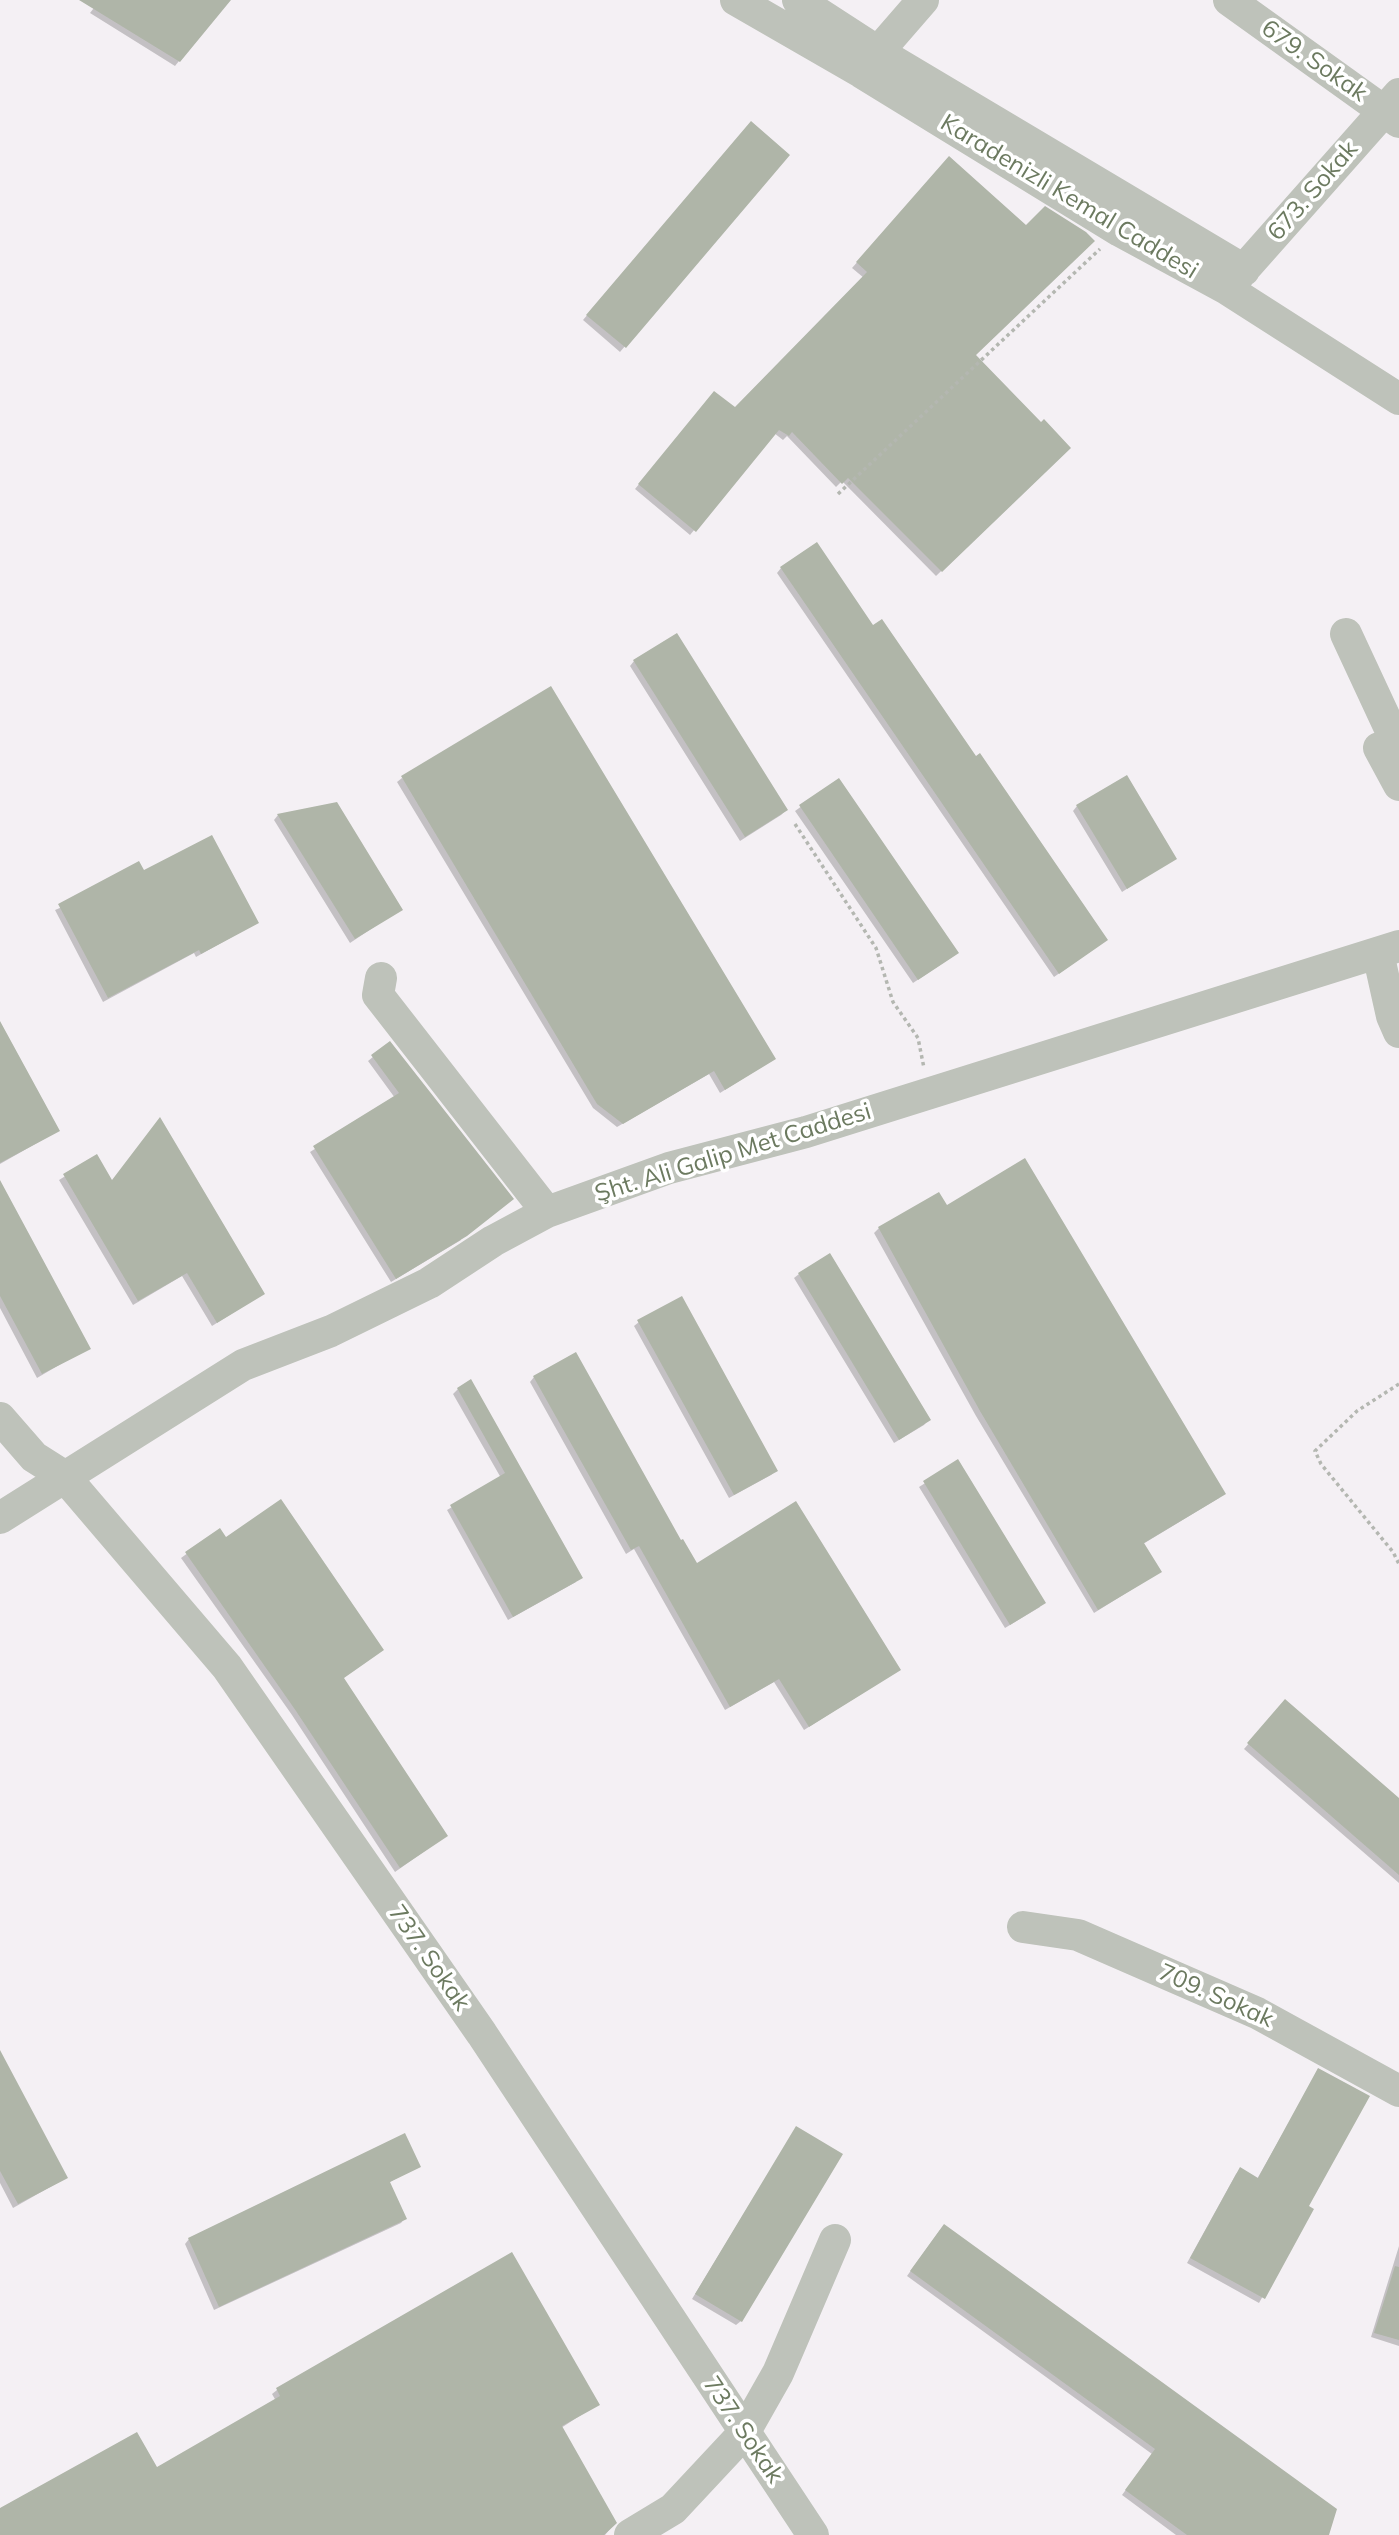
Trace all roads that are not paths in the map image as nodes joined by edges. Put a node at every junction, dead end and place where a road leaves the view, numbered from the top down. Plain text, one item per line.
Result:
1 (736, 0) edge
2 (798, 0) edge
3 (923, 0) edge
4 (1229, 0) edge
5 (869, 62) junction
6 (1394, 109) edge
7 (1236, 279) junction
8 (1399, 399) edge
9 (1346, 634) dead end
10 (1389, 748) edge
11 (1399, 785) edge
12 (1388, 949) edge
13 (382, 978) dead end
14 (1399, 1032) edge
15 (547, 1212) junction
16 (0, 1418) edge
17 (64, 1476) junction
18 (0, 1518) edge
19 (1023, 1927) dead end
20 (1399, 2091) edge
21 (835, 2240) dead end
22 (744, 2433) junction
23 (630, 2535) edge
24 (813, 2535) edge

1 - 5 street, Karadenizli Kemal Caddesi
2 - 5 street
3 - 5 street
4 - 6 street, 679. Sokak
5 - 7 street
5 - 7 street, Karadenizli Kemal Caddesi
6 - 7 street, 673. Sokak
7 - 8 street, Karadenizli Kemal Caddesi
9 - 10 street
10 - 11 street
12 - 14 street
12 - 15 street, Şht. Ali Galip Met Caddesi
13 - 15 street
15 - 17 street, Şht. Ali Galip Met Caddesi
16 - 17 street, 737. Sokak
17 - 18 street, Şht. Ali Galip Met Caddesi
17 - 22 street, 737. Sokak
19 - 20 street, 709. Sokak
21 - 22 street
22 - 23 street
22 - 24 street, 737. Sokak

